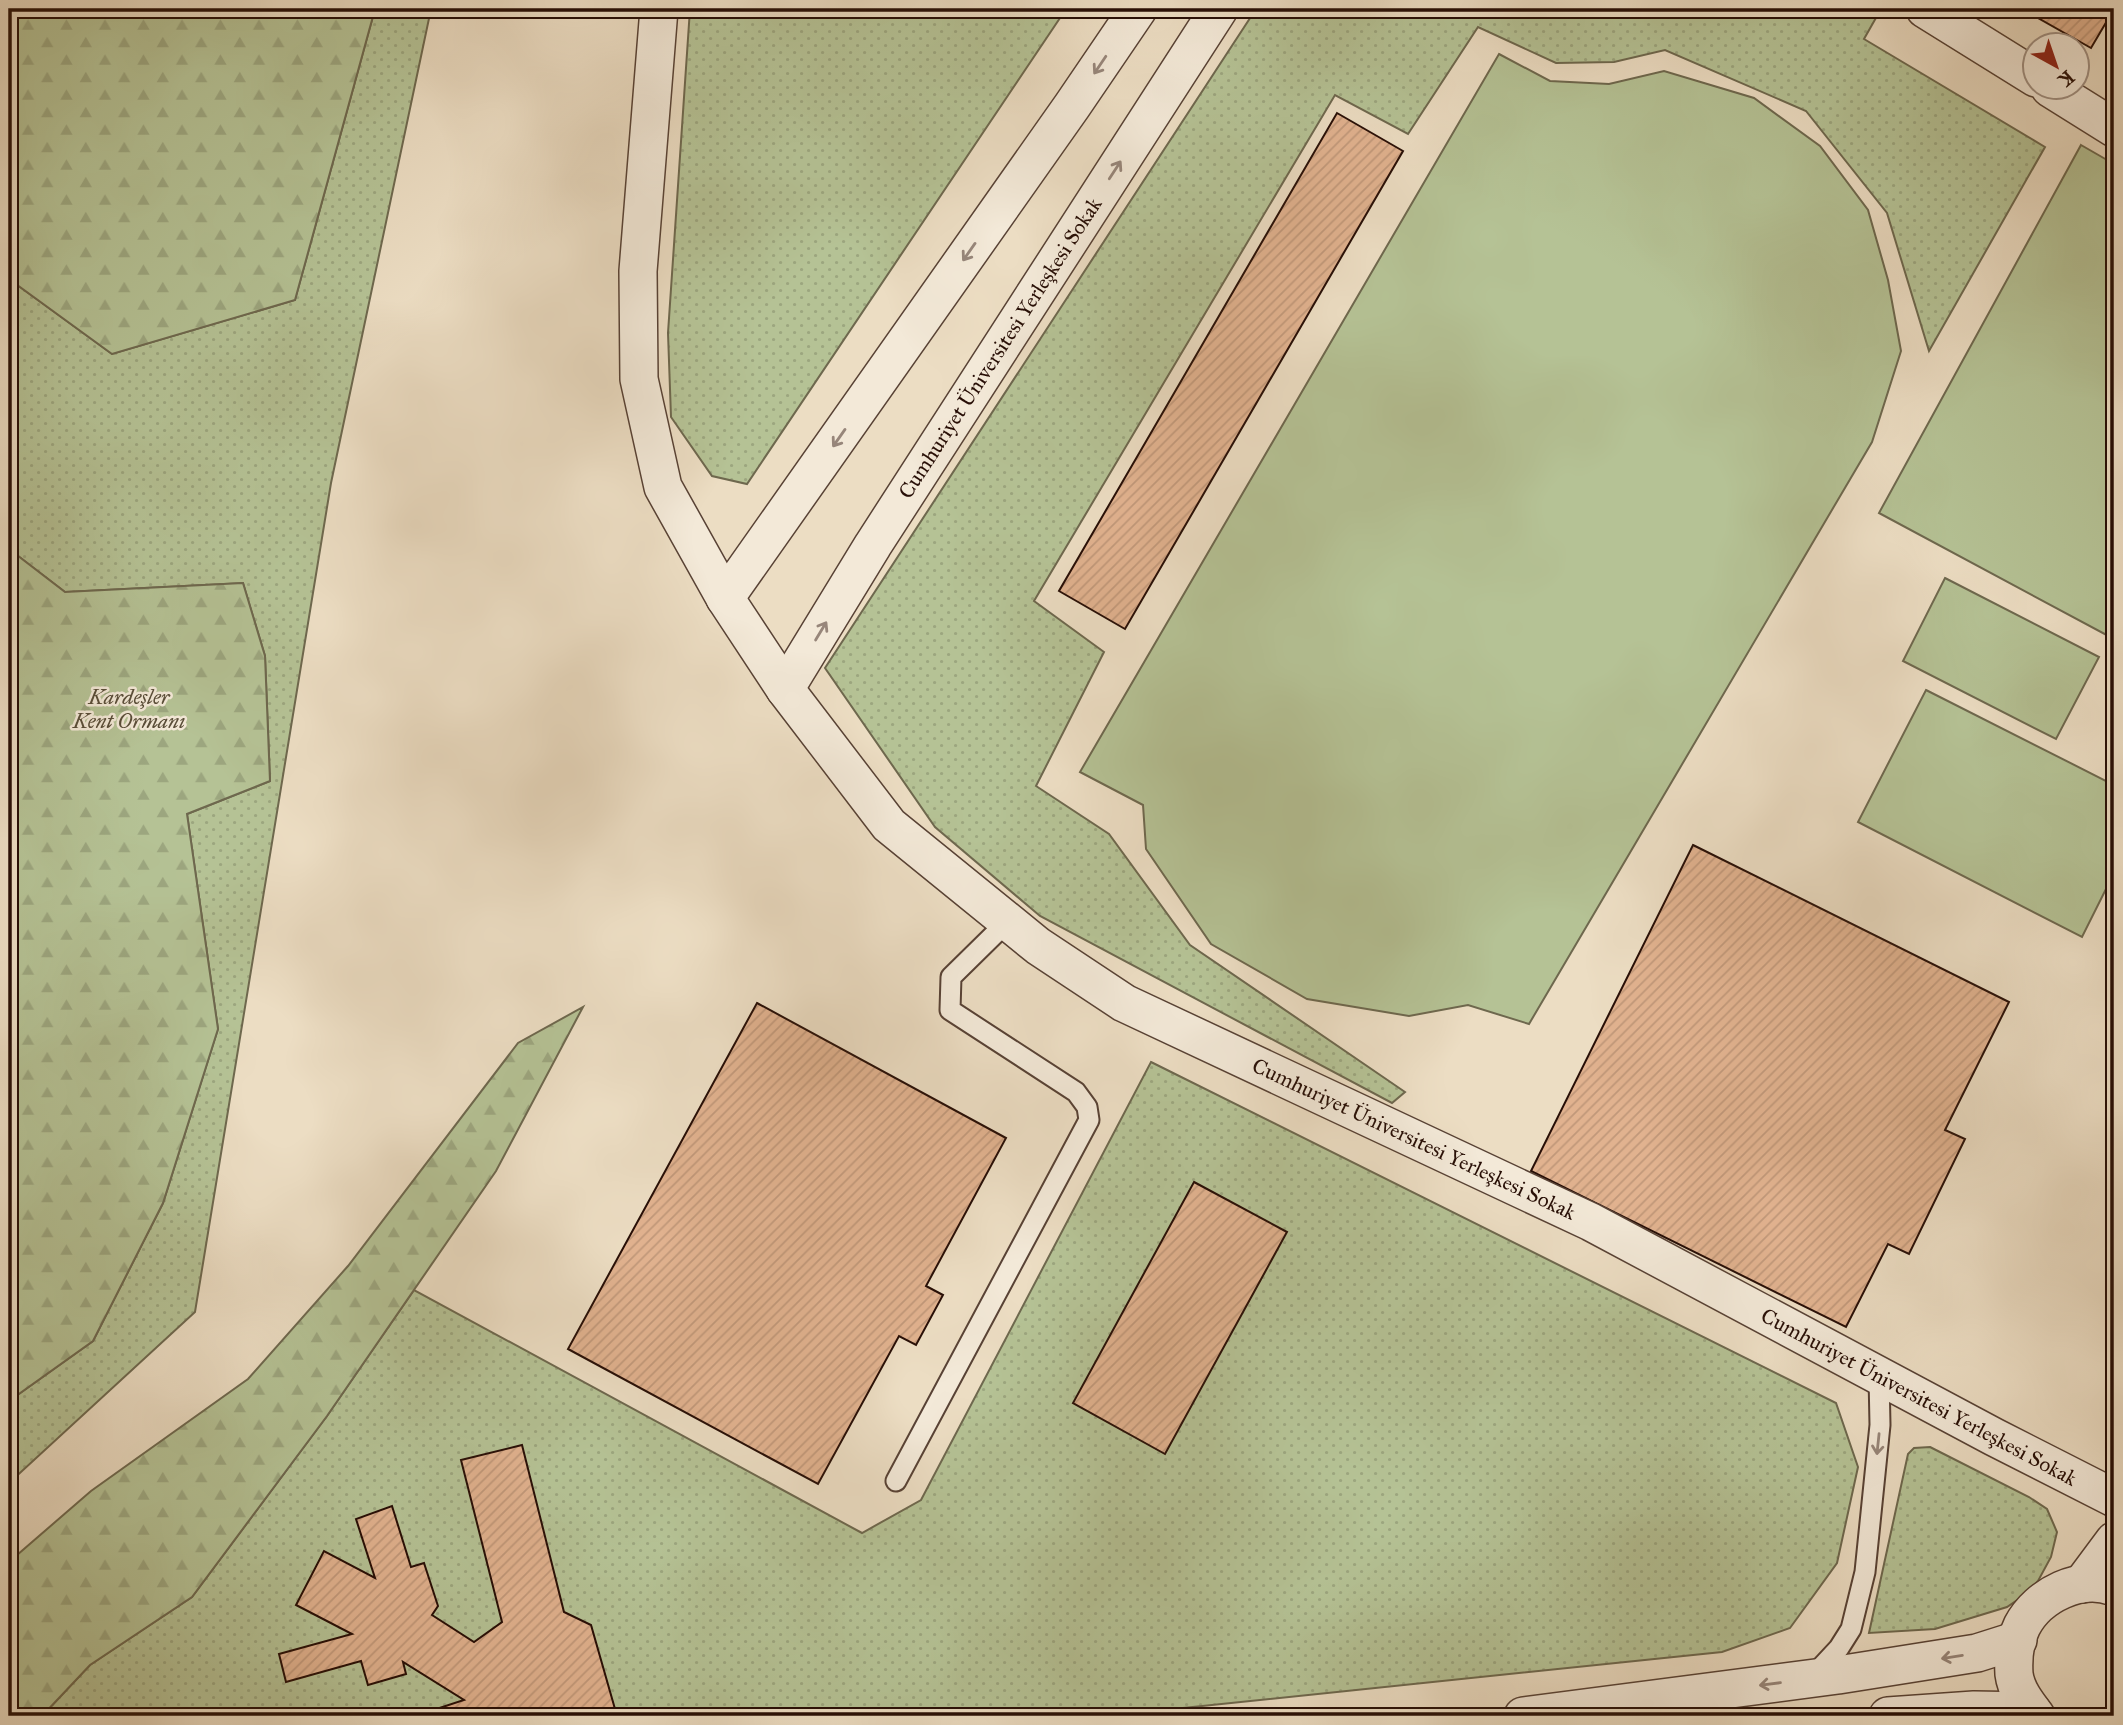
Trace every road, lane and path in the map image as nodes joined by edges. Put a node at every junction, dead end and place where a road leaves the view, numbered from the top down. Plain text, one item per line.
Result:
1 (659, 9) edge
2 (1138, 9) edge
3 (1219, 9) edge
4 (1925, 9) edge
5 (2022, 70) edge
6 (2072, 102) edge
7 (2114, 128) edge
8 (725, 598) junction
9 (785, 689) junction
10 (1008, 921) junction
11 (1879, 1376) junction
12 (896, 1481) dead end
13 (2114, 1498) edge
14 (2114, 1541) edge
15 (2098, 1586) edge
16 (2018, 1640) junction
17 (1810, 1679) junction
18 (2034, 1713) edge
19 (1523, 1716) edge
20 (1888, 1716) edge

1 - 8 street, Cumhuriyet Üniversitesi Yerleşkesi Sokak
2 -> 8 street
9 -> 3 street, Cumhuriyet Üniversitesi Yerleşkesi Sokak
4 - 5 street
6 - 7 street
8 - 9 street, Cumhuriyet Üniversitesi Yerleşkesi Sokak
9 - 10 street, Cumhuriyet Üniversitesi Yerleşkesi Sokak
10 - 11 street, Cumhuriyet Üniversitesi Yerleşkesi Sokak
10 - 12 lane
11 - 13 street, Cumhuriyet Üniversitesi Yerleşkesi Sokak
11 -> 17 lane
14 - 15 street
15 - 16 street
16 -> 17 street
16 - 18 street
17 -> 19 street
18 - 20 street

